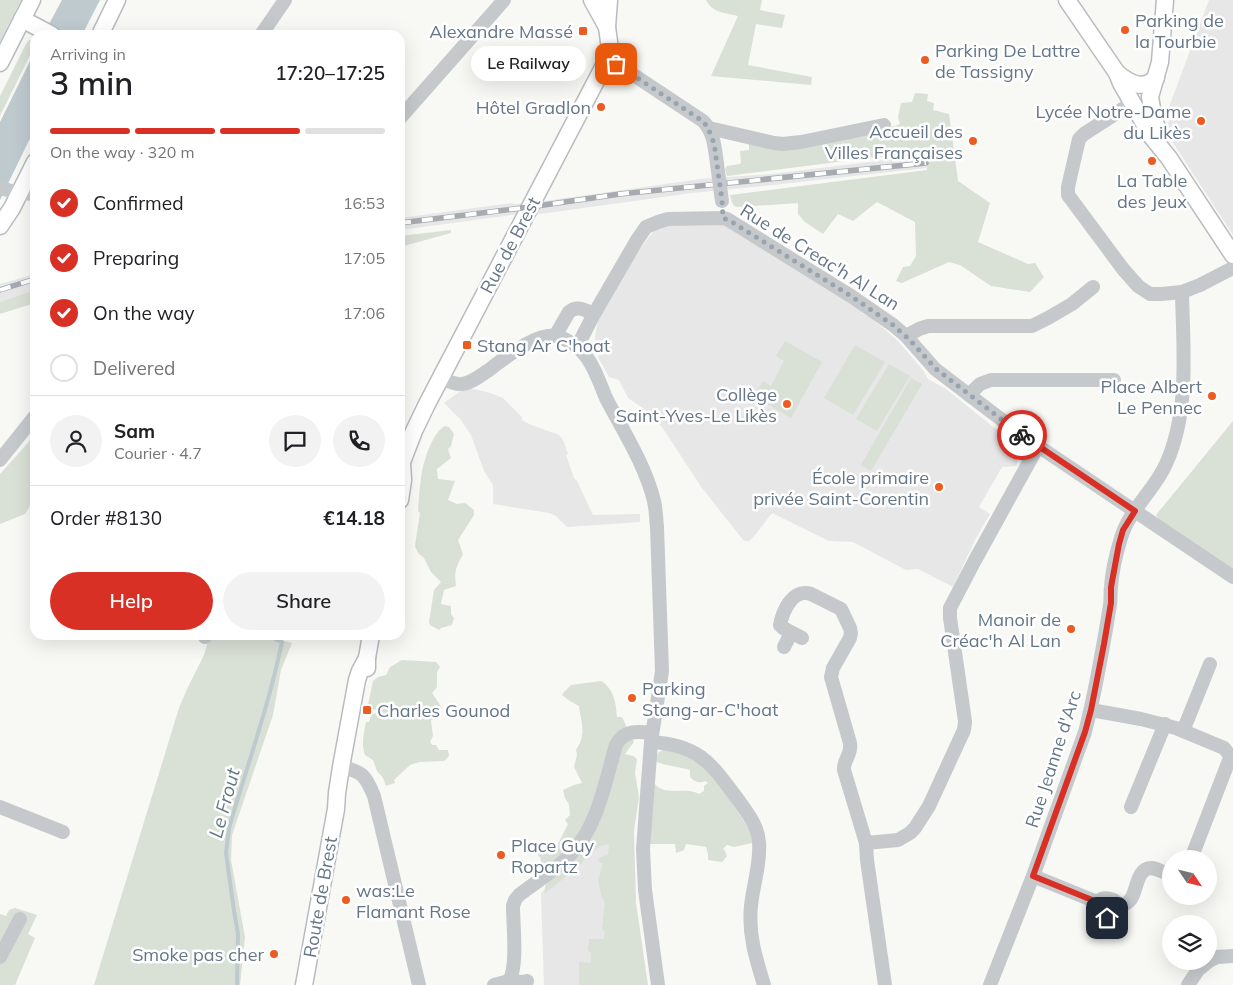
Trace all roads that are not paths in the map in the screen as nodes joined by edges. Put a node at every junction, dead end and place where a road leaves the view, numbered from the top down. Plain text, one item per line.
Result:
1 (32, 0) edge
2 (117, 0) edge
3 (285, 0) edge
4 (504, 0) edge
5 (592, 0) edge
6 (609, 0) edge
7 (1067, 0) edge
8 (1165, 0) edge
9 (22, 19) junction
10 (607, 27) junction
11 (42, 30) edge
12 (102, 30) edge
13 (264, 30) edge
14 (608, 58) junction
15 (0, 63) edge
16 (1117, 73) junction
17 (1156, 78) junction
18 (1132, 104) junction
19 (405, 112) edge
20 (884, 125) dead end
21 (708, 128) junction
22 (1169, 158) junction
23 (30, 170) edge
24 (15, 192) edge
25 (723, 218) junction
26 (0, 226) edge
27 (1233, 255) edge
28 (1233, 268) edge
29 (1093, 287) dead end
30 (1182, 292) junction
31 (587, 312) junction
32 (556, 336) junction
33 (906, 336) junction
34 (577, 347) junction
35 (440, 378) junction
36 (1114, 380) dead end
37 (969, 395) junction
38 (30, 425) edge
39 (1038, 446) junction
40 (405, 454) edge
41 (0, 460) edge
42 (1135, 511) junction
43 (1233, 577) edge
44 (370, 640) edge
45 (784, 647) dead end
46 (1210, 664) dead end
47 (1091, 710) junction
48 (1165, 724) junction
49 (1183, 731) junction
50 (652, 737) junction
51 (1232, 756) edge
52 (345, 768) junction
53 (0, 807) edge
54 (1131, 807) dead end
55 (63, 832) dead end
56 (866, 843) junction
57 (1195, 850) edge
58 (1162, 872) edge
59 (1033, 876) junction
60 (20, 919) dead end
61 (1233, 956) edge
62 (0, 957) edge
63 (1217, 957) edge
64 (1198, 970) edge
65 (509, 981) junction
66 (527, 981) dead end
67 (304, 985) edge
68 (419, 985) edge
69 (494, 985) edge
70 (658, 985) edge
71 (764, 985) edge
72 (885, 985) edge
73 (990, 985) edge
74 (1188, 985) edge

1 - 9 main road
2 - 12 main road
3 - 13 street
4 - 19 street
5 - 10 main road, Rue de Brest
6 - 10 main road, Rue de Brest
7 - 16 main road
8 - 17 main road
9 - 11 main road
9 - 15 main road
10 - 14 main road, Rue de Brest
14 - 21 street
14 - 35 main road, Rue de Brest
16 - 17 main road
16 - 18 main road
17 - 22 main road
18 - 22 main road
18 - 30 street
20 - 21 street
21 - 25 street, bridge
22 - 27 main road
23 - 24 main road
24 - 26 main road
25 - 31 street
25 - 33 street, Rue de Creac'h Al Lan
28 - 30 street
29 - 33 street
30 - 42 street, Rue Jeanne d'Arc
31 - 32 street
31 - 34 street
32 - 34 street
32 - 35 street
33 - 37 street, Rue de Creac'h Al Lan
34 - 50 street
35 - 40 main road, Rue de Brest
36 - 37 street
37 - 39 street, Rue de Creac'h Al Lan
38 - 41 street
39 - 42 street, Rue de Creac'h Al Lan
39 - 56 street
42 - 43 street, Rue de Creac'h Al Lan
42 - 47 street, Rue Jeanne d'Arc
44 - 52 main road, Route de Brest
45 - 56 street
46 - 49 street
47 - 48 street
47 - 59 street, Rue Jeanne d'Arc
48 - 49 street
48 - 54 street
49 - 51 street
50 - 65 street
50 - 70 street
50 - 71 street
51 - 57 street
52 - 67 main road, Route de Brest
52 - 68 street
53 - 55 street
56 - 72 street
58 - 59 street
59 - 73 street, Rue Jeanne d'Arc
60 - 62 street
61 - 63 street
64 - 74 street
65 - 66 street
65 - 69 street

